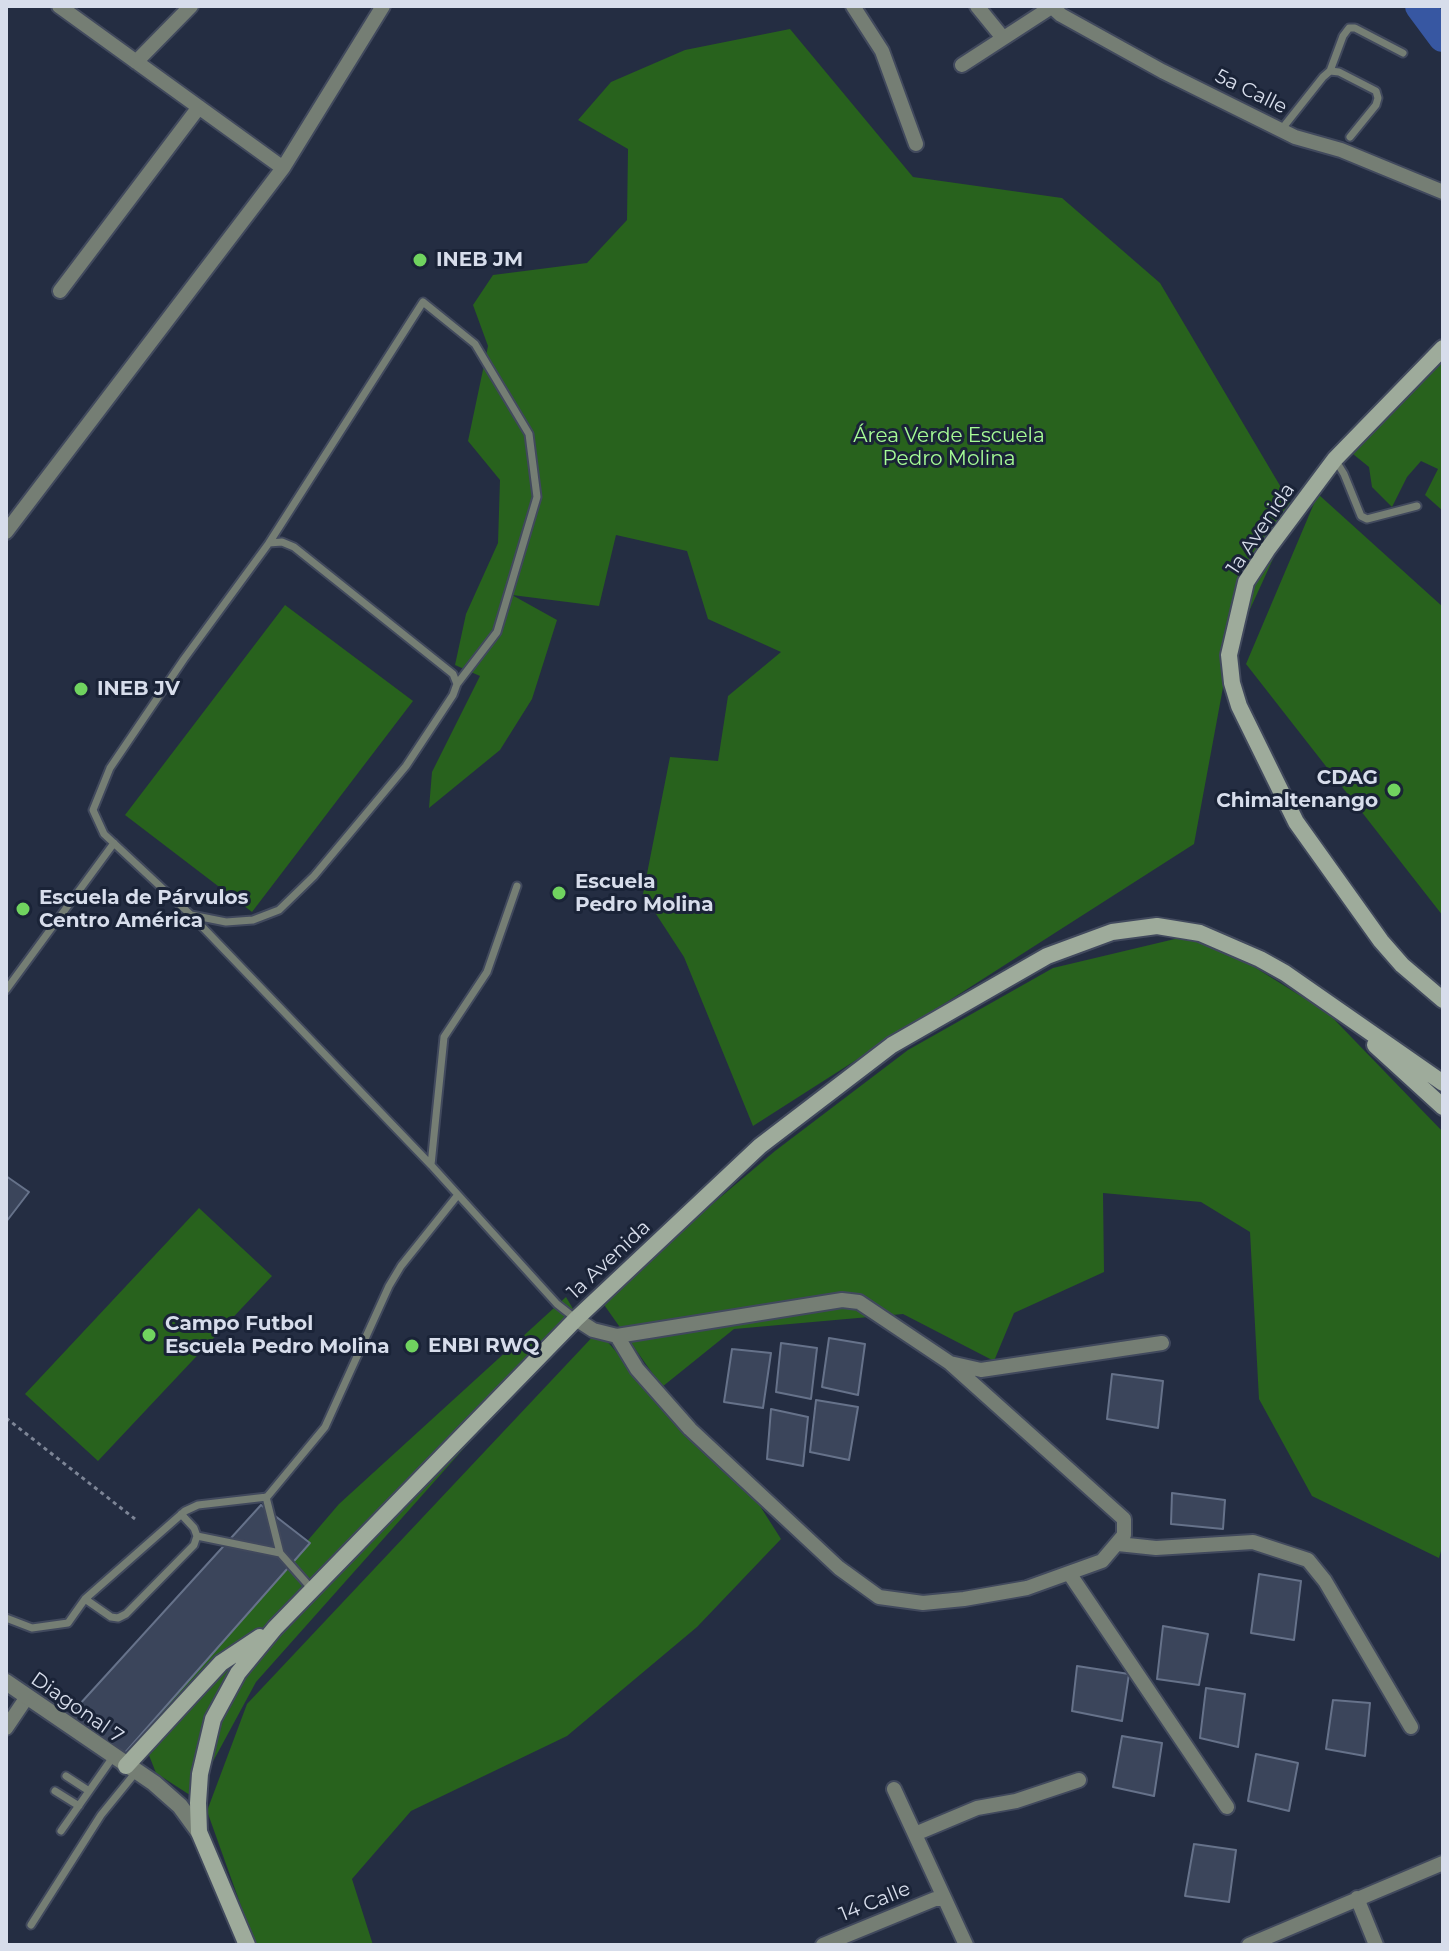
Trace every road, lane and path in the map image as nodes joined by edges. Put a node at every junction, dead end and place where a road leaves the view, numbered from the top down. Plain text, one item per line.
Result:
1 (59, 6) edge
2 (191, 6) edge
3 (383, 6) edge
4 (853, 6) edge
5 (977, 6) edge
6 (1052, 6) edge
7 (1003, 38) junction
8 (1403, 53) dead end
9 (136, 62) junction
10 (962, 65) dead end
11 (1330, 71) junction
12 (199, 107) junction
13 (1281, 130) junction
14 (1350, 137) dead end
15 (916, 144) dead end
16 (283, 168) junction
17 (1443, 192) edge
18 (60, 291) dead end
19 (1443, 348) edge
20 (1335, 459) junction
21 (1417, 506) dead end
22 (6, 532) edge
23 (269, 543) junction
24 (457, 684) junction
25 (114, 843) junction
26 (517, 886) dead end
27 (191, 915) junction
28 (6, 990) edge
29 (1443, 1000) edge
30 (1332, 1006) junction
31 (1443, 1083) edge
32 (1443, 1107) edge
33 (431, 1165) junction
34 (457, 1196) junction
35 (576, 1319) junction
36 (617, 1336) junction
37 (1162, 1343) dead end
38 (950, 1363) junction
39 (6, 1418) edge
40 (266, 1497) junction
41 (181, 1514) junction
42 (135, 1519) dead end
43 (197, 1536) junction
44 (1118, 1544) junction
45 (280, 1553) junction
46 (1069, 1573) junction
47 (313, 1590) junction
48 (85, 1599) junction
49 (6, 1618) edge
50 (275, 1628) junction
51 (6, 1682) edge
52 (27, 1697) junction
53 (1411, 1727) dead end
54 (6, 1728) edge
55 (125, 1765) junction
56 (66, 1776) dead end
57 (1079, 1780) dead end
58 (894, 1789) dead end
59 (55, 1791) dead end
60 (89, 1791) junction
61 (79, 1806) junction
62 (1227, 1807) dead end
63 (61, 1831) dead end
64 (199, 1832) junction
65 (915, 1834) junction
66 (1443, 1863) edge
67 (1357, 1898) junction
68 (943, 1899) junction
69 (31, 1925) dead end
70 (247, 1945) edge
71 (823, 1945) edge
72 (966, 1945) edge
73 (1249, 1945) edge
74 (1376, 1945) edge

1 - 9 street
2 - 9 street
3 - 16 street
4 - 15 street
5 - 7 street
6 - 7 street
6 - 13 street, 5a Calle
7 - 10 street
8 - 11 lane
9 - 12 street
11 - 13 lane
11 - 14 lane
12 - 16 street
12 - 18 street
13 - 17 street, 5a Calle
16 - 22 street
19 - 20 main road, 1a Avenida
20 - 21 lane
20 - 29 main road, 1a Avenida
23 - 24 lane
23 - 24 lane
23 - 25 lane
24 - 27 lane
25 - 27 lane
25 - 28 lane
26 - 33 lane
27 - 33 lane
30 - 31 main road, 1a Avenida
30 - 32 main road, 1a Avenida
30 - 35 main road, 1a Avenida
33 - 34 lane
34 - 35 lane
34 - 40 lane
35 - 36 street
35 - 47 main road, 1a Avenida
36 - 38 street
36 - 46 street
37 - 38 street
38 - 44 street
39 - 42 path
40 - 41 lane
40 - 45 lane
41 - 43 lane
41 - 48 lane
43 - 45 lane
43 - 48 lane
44 - 46 street
44 - 53 street
45 - 47 lane
46 - 62 street
47 - 50 main road, 1a Avenida
48 - 49 lane
50 - 55 main road
50 - 64 main road, 1a Avenida
51 - 52 street, Diagonal 7
52 - 54 street
52 - 55 street, Diagonal 7
55 - 60 lane
55 - 64 street, Diagonal 7
55 - 69 lane
56 - 60 lane
57 - 65 street
58 - 65 street
59 - 61 lane
60 - 61 lane
61 - 63 lane
64 - 70 main road, 1a Avenida
65 - 68 street
66 - 67 street
67 - 73 street
67 - 74 street
68 - 71 street, 14 Calle
68 - 72 street

